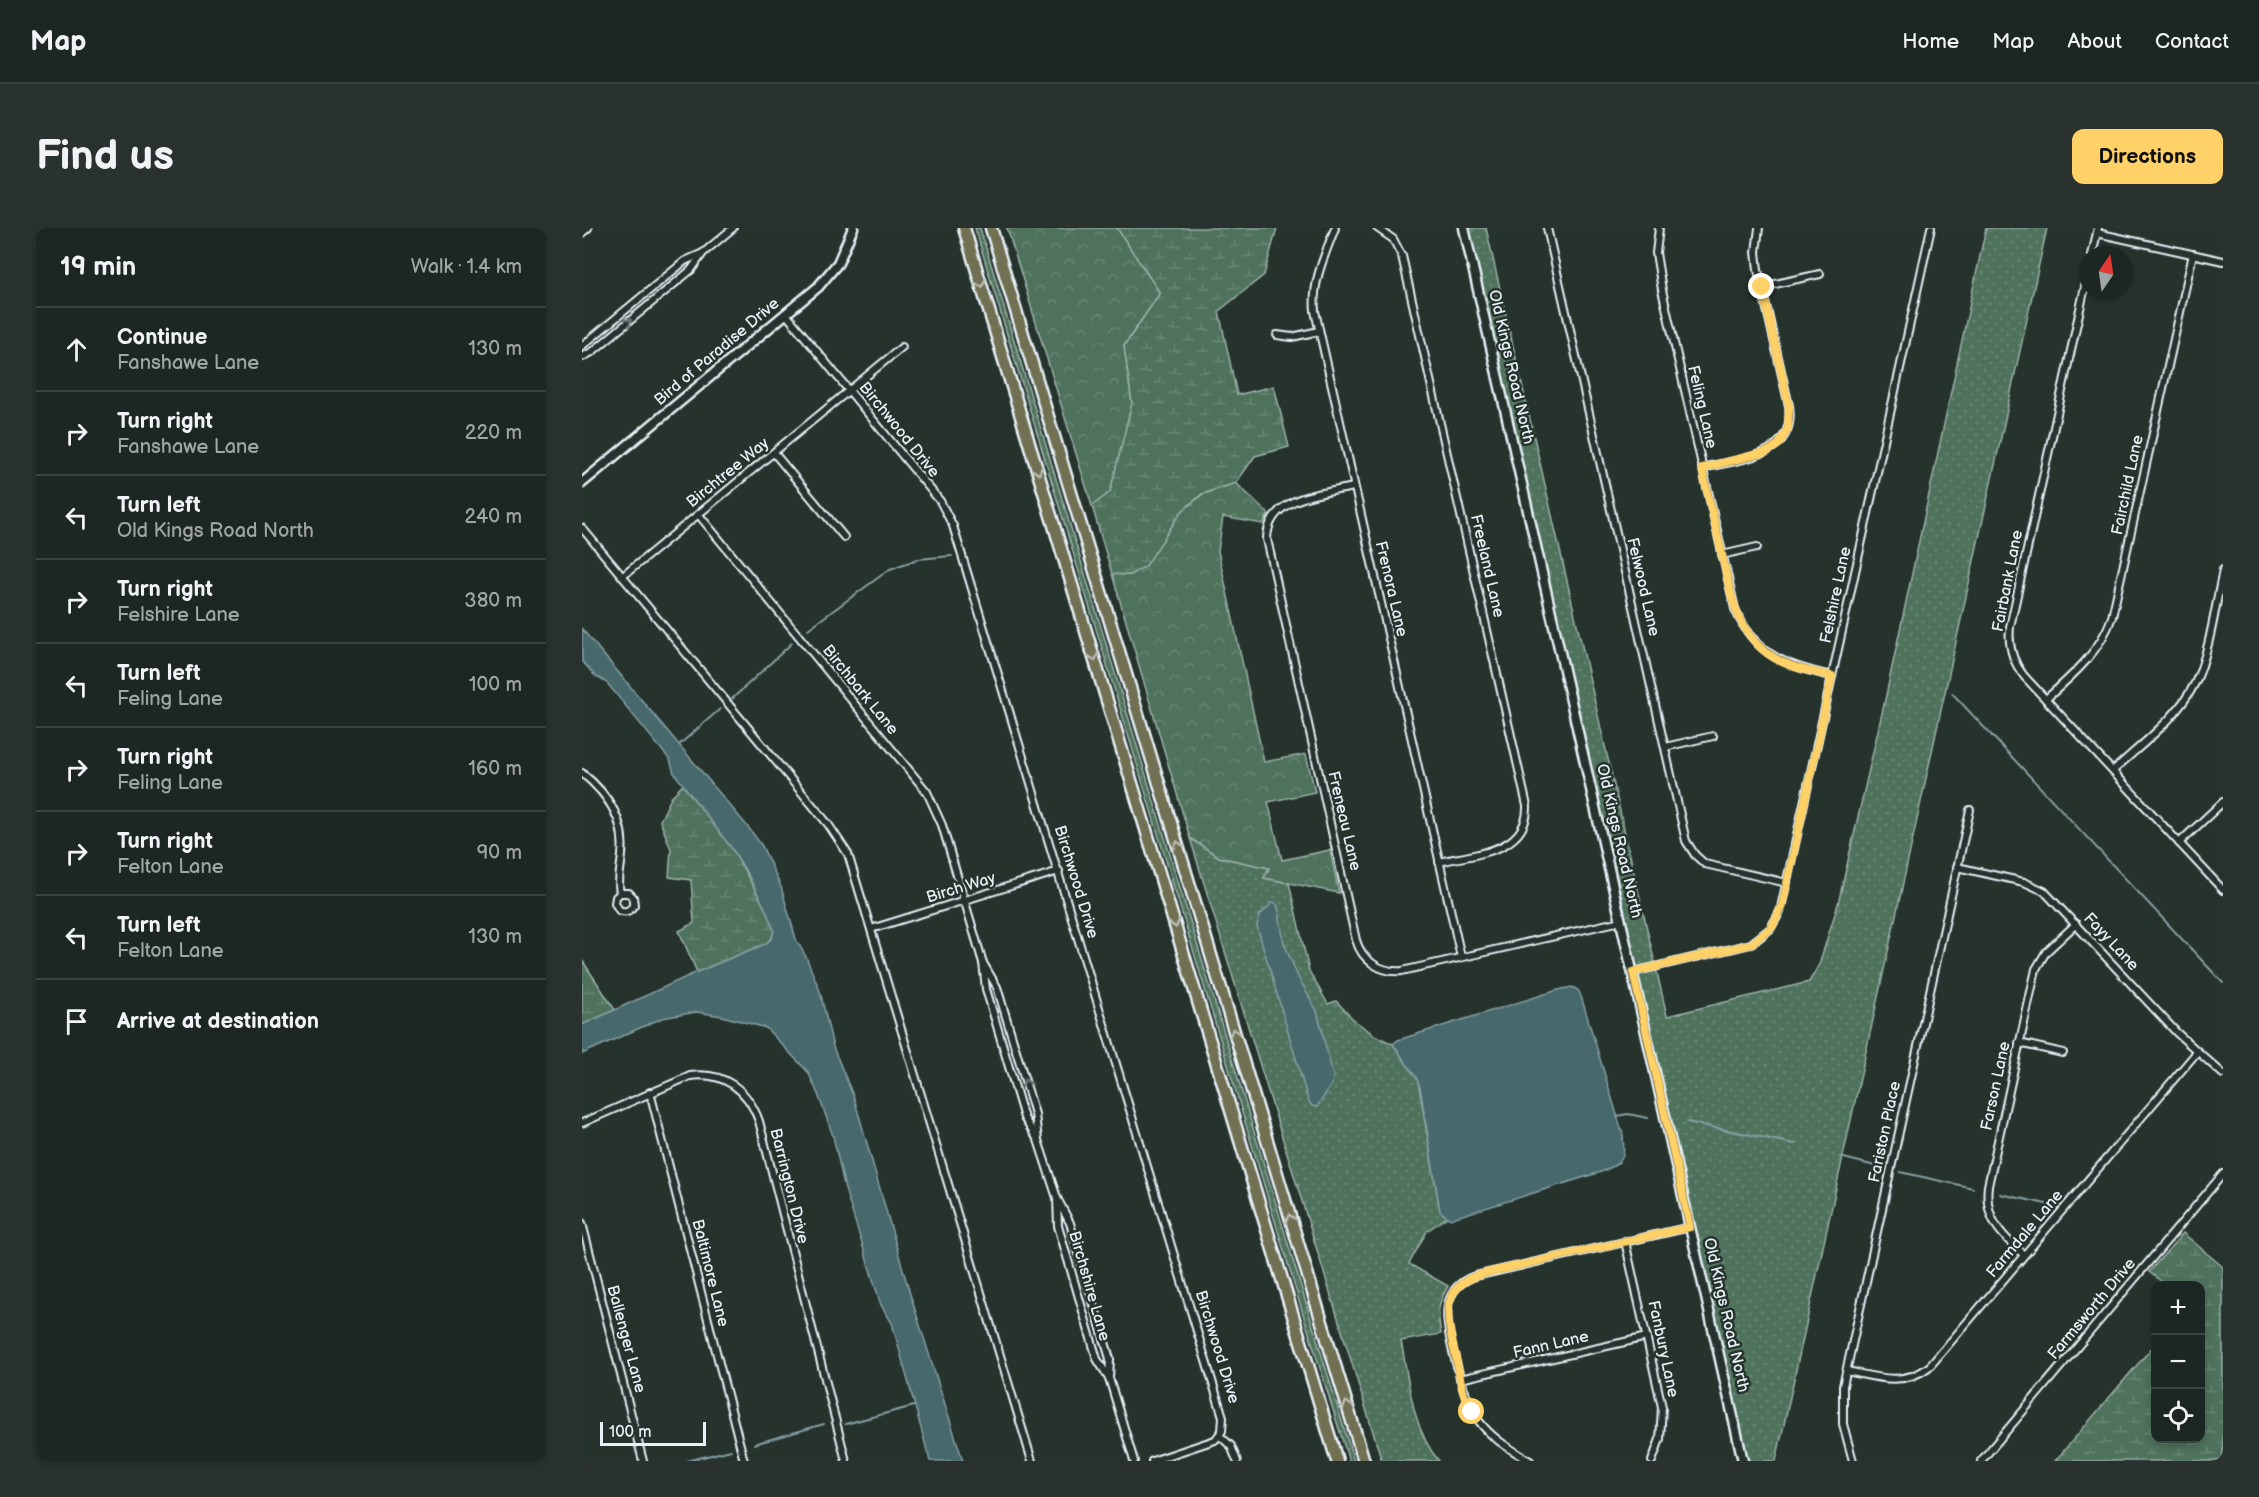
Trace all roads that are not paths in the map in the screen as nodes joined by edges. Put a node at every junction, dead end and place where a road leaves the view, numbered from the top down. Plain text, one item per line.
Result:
1 (588, 228) edge
2 (733, 228) edge
3 (853, 228) edge
4 (964, 228) edge
5 (991, 228) edge
6 (1335, 228) edge
7 (1377, 228) edge
8 (1464, 228) edge
9 (1547, 228) edge
10 (1659, 228) edge
11 (1759, 228) edge
12 (1931, 228) edge
13 (2097, 231) edge
14 (582, 233) edge
15 (2094, 246) edge
16 (703, 253) junction
17 (2193, 254) junction
18 (2223, 261) edge
19 (1820, 274) dead end
20 (1762, 287) junction
21 (2082, 300) edge
22 (786, 314) junction
23 (1319, 331) junction
24 (1277, 335) dead end
25 (582, 346) edge
26 (902, 347) dead end
27 (582, 357) edge
28 (849, 390) junction
29 (774, 453) junction
30 (1702, 468) junction
31 (582, 483) edge
32 (1354, 487) junction
33 (699, 515) junction
34 (582, 528) edge
35 (844, 537) dead end
36 (1757, 547) dead end
37 (1722, 555) junction
38 (2223, 570) edge
39 (623, 576) junction
40 (1832, 676) junction
41 (2046, 699) junction
42 (1713, 736) dead end
43 (1665, 747) junction
44 (2113, 771) junction
45 (582, 773) edge
46 (2223, 802) edge
47 (1970, 810) dead end
48 (2179, 843) junction
49 (1439, 862) junction
50 (1957, 867) junction
51 (1059, 871) junction
52 (1787, 883) junction
53 (2223, 890) edge
54 (620, 893) dead end
55 (964, 901) junction
56 (1621, 921) junction
57 (2076, 924) junction
58 (871, 929) junction
59 (1461, 957) junction
60 (983, 963) junction
61 (1633, 972) junction
62 (2019, 1043) junction
63 (2196, 1052) junction
64 (2063, 1053) dead end
65 (2223, 1074) edge
66 (650, 1092) junction
67 (582, 1123) edge
68 (1038, 1140) junction
69 (2223, 1174) edge
70 (1057, 1198) junction
71 (582, 1224) edge
72 (1690, 1227) junction
73 (1625, 1241) junction
74 (2024, 1255) junction
75 (1647, 1337) junction
76 (1847, 1371) junction
77 (1109, 1378) junction
78 (1460, 1379) junction
79 (1220, 1436) junction
80 (644, 1461) edge
81 (744, 1461) edge
82 (846, 1461) edge
83 (1032, 1461) edge
84 (1134, 1461) edge
85 (1152, 1461) edge
86 (1237, 1461) edge
87 (1337, 1461) edge
88 (1364, 1461) edge
89 (1530, 1461) edge
90 (1652, 1461) edge
91 (1743, 1461) edge
92 (1853, 1461) edge
93 (1981, 1461) edge

1 - 14 street
2 - 16 street
3 - 22 street, Bird of Paradise Drive
4 -> 87 highway
88 -> 5 highway
6 - 23 street, Frenora Lane
7 - 49 street, Freeland Lane
8 - 56 street, Old Kings Road North
9 - 43 street, Felwood Lane
10 - 30 street, Feling Lane
11 - 20 street
12 - 40 street, Felshire Lane
13 - 15 street
13 - 17 street
16 - 25 street
27 -> 16 street
17 - 18 street
17 - 41 street, Fairchild Lane
19 - 20 street
20 - 30 street
21 - 41 street, Fairbank Lane
22 - 28 street, Birchwood Drive
22 - 31 street, Bird of Paradise Drive
23 - 24 street
23 - 32 street, Frenora Lane
26 - 28 street, Birchtree Way
28 - 29 street, Birchtree Way
28 - 51 street, Birchwood Drive
29 - 33 street, Birchtree Way
29 - 35 street
30 - 37 street, Feling Lane
32 - 49 street, Frenora Lane
32 - 59 street, Freneau Lane
33 - 39 street, Birchtree Way
33 - 55 street, Birchbark Lane
34 - 39 street
36 - 37 street
37 - 40 street, Feling Lane
38 - 44 street
39 - 58 street
40 - 52 street, Felshire Lane
41 - 44 street, Fairbank Lane
42 - 43 street
43 - 52 street, Felwood Lane
44 - 48 street, Fairbank Lane
45 - 54 street
46 - 48 street
47 - 50 street, Fariston Place
48 - 53 street, Fairbank Lane
49 - 59 street, Frenora Lane
50 - 57 street, Fayy Lane
50 - 76 street, Fariston Place
51 - 55 street, Birch Way
51 - 79 street, Birchwood Drive
52 - 61 street, Felshire Lane
55 - 58 street, Birch Way
55 - 60 street, Birchshire Lane
56 - 59 street, Freneau Lane
56 - 61 street, Old Kings Road North
57 - 62 street, Farson Lane
57 - 63 street, Fayy Lane
58 - 83 street
68 -> 60 street, Birchshire Lane
60 - 68 street, Birchshire Lane
61 - 72 street, Old Kings Road North
62 - 64 street
62 - 74 street, Farson Lane
63 - 65 street, Fayy Lane
63 - 74 street, Farmdale Lane
66 - 67 street, Barrington Drive
66 - 81 street, Baltimore Lane
66 - 82 street, Barrington Drive
68 - 70 street, Birchshire Lane
69 - 93 street, Farmsworth Drive
70 - 77 street, Birchshire Lane
70 - 77 street, Birchshire Lane
71 - 80 street, Ballenger Lane
72 - 73 street
72 - 91 street, Old Kings Road North
73 - 75 street, Fanbury Lane
73 - 78 street
74 - 76 street, Farmdale Lane
75 - 78 street, Fann Lane
75 - 90 street, Fanbury Lane
76 - 92 street, Fariston Place
77 - 84 street, Birchshire Lane
78 - 89 street
79 - 85 street
79 - 86 street

